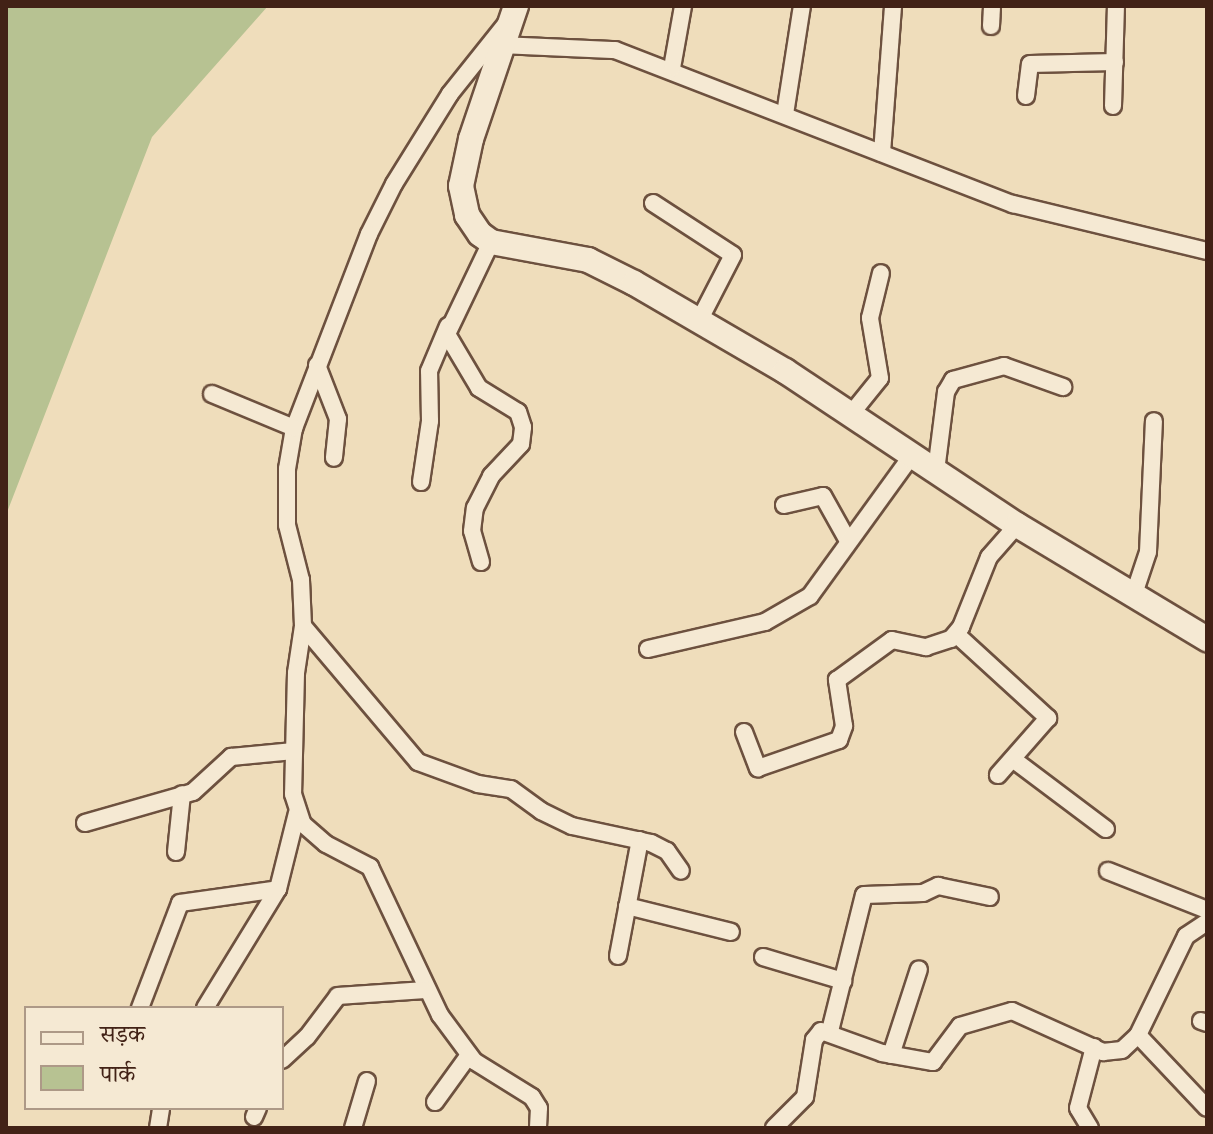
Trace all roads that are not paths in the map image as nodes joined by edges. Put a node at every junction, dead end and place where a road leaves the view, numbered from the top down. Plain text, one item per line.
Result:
1 (683, 6) edge
2 (802, 6) edge
3 (893, 6) edge
4 (992, 6) edge
5 (1116, 6) edge
6 (514, 11) edge
7 (991, 26) dead end
8 (503, 45) junction
9 (1115, 62) junction
10 (672, 68) junction
11 (1026, 96) dead end
12 (1113, 106) dead end
13 (785, 114) junction
14 (882, 153) junction
15 (653, 203) dead end
16 (491, 242) junction
17 (1207, 251) edge
18 (881, 273) dead end
19 (699, 321) junction
20 (448, 326) junction
21 (317, 365) junction
22 (1063, 387) dead end
23 (212, 394) dead end
24 (851, 414) junction
25 (1154, 421) dead end
26 (294, 428) junction
27 (912, 455) junction
28 (334, 458) dead end
29 (936, 471) junction
30 (421, 482) dead end
31 (784, 505) dead end
32 (1017, 525) junction
33 (847, 539) junction
34 (481, 562) dead end
35 (1133, 597) junction
36 (303, 626) junction
37 (956, 634) junction
38 (1207, 639) edge
39 (648, 649) dead end
40 (744, 732) dead end
41 (294, 751) junction
42 (1014, 760) junction
43 (998, 775) dead end
44 (182, 794) junction
45 (297, 813) junction
46 (85, 823) dead end
47 (1106, 829) dead end
48 (640, 840) junction
49 (176, 852) dead end
50 (681, 871) dead end
51 (1108, 871) dead end
52 (278, 889) junction
53 (990, 897) dead end
54 (627, 906) junction
55 (1207, 910) edge
56 (1207, 922) edge
57 (731, 932) dead end
58 (618, 956) dead end
59 (763, 957) dead end
60 (919, 969) dead end
61 (843, 981) junction
62 (425, 990) junction
63 (141, 1006) edge
64 (206, 1006) edge
65 (830, 1031) junction
66 (1138, 1035) junction
67 (1094, 1047) junction
68 (469, 1055) junction
69 (891, 1055) junction
70 (284, 1058) edge
71 (367, 1081) dead end
72 (435, 1102) dead end
73 (1207, 1108) edge
74 (353, 1128) edge
75 (538, 1128) edge
76 (774, 1128) edge
77 (1090, 1128) edge

1 - 10 street
2 - 13 street
3 - 14 street
4 - 7 street
5 - 9 street
6 - 8 street
6 - 21 street
8 - 10 street
8 - 16 street
9 - 11 street
9 - 12 street
10 - 13 street
13 - 14 street
14 - 17 street
15 - 19 street
16 - 19 street
16 - 20 street
18 - 24 street
19 - 24 street
20 - 30 street
20 - 34 street
21 - 26 street
21 - 28 street
22 - 29 street
23 - 26 street
24 - 27 street
25 - 35 street
26 - 36 street
27 - 29 street
27 - 33 street
29 - 32 street
31 - 33 street
32 - 35 street
32 - 37 street
33 - 39 street
35 - 38 street
36 - 41 street
36 - 48 street
37 - 40 street
37 - 42 street
41 - 44 street
41 - 45 street
42 - 43 street
42 - 47 street
44 - 46 street
44 - 49 street
45 - 52 street
45 - 62 street
48 - 50 street
48 - 54 street
51 - 55 street
52 - 63 street
52 - 64 street
53 - 61 street
54 - 57 street
54 - 58 street
56 - 66 street
59 - 61 street
60 - 69 street
61 - 65 street
62 - 68 street
62 - 70 street
65 - 69 street
65 - 76 street
66 - 67 street
66 - 73 street
67 - 69 street
67 - 77 street
68 - 72 street
68 - 75 street
71 - 74 street

